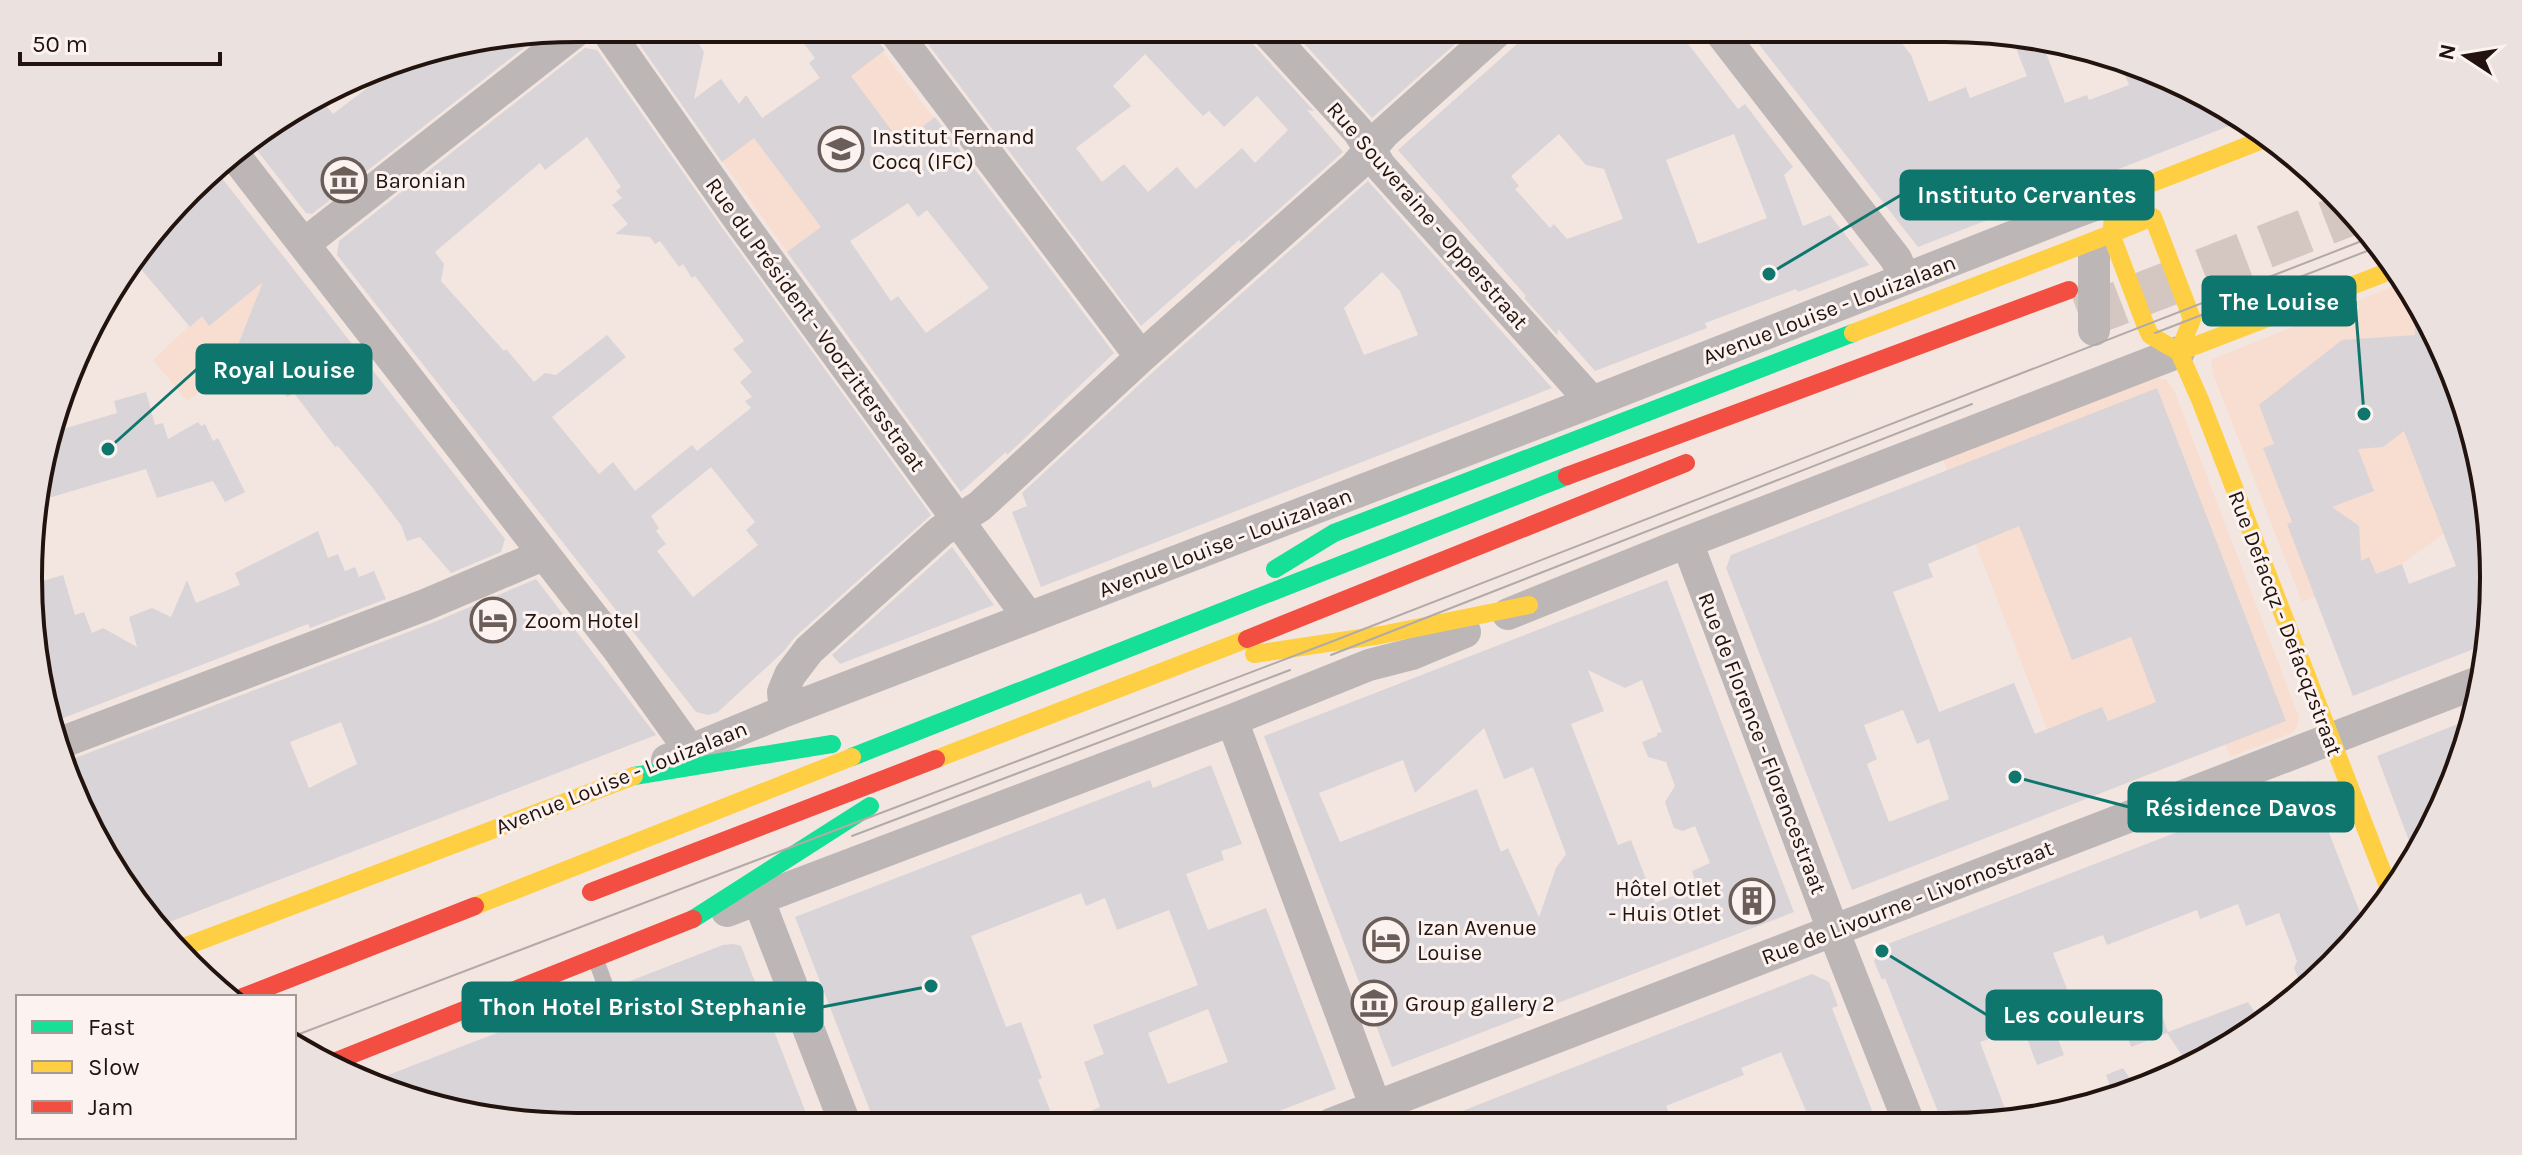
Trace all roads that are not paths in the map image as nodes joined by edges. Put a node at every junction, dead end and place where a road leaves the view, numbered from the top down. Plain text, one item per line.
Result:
1 (562, 42) edge
2 (615, 42) edge
3 (903, 42) edge
4 (1277, 42) edge
5 (1485, 42) edge
6 (1728, 42) edge
7 (2256, 142) edge
8 (1369, 150) junction
9 (240, 162) edge
10 (2116, 197) junction
11 (2153, 217) junction
12 (2111, 234) junction
13 (304, 244) junction
14 (2385, 273) edge
15 (1905, 279) junction
16 (2069, 290) dead end
17 (2179, 352) junction
18 (1141, 357) junction
19 (1592, 402) junction
20 (1709, 455) dead end
21 (1388, 479) junction
22 (1344, 496) junction
23 (1417, 501) junction
24 (959, 519) junction
25 (1334, 533) junction
26 (1687, 542) junction
27 (543, 555) junction
28 (1529, 605) junction
29 (1029, 618) junction
30 (1174, 630) junction
31 (1184, 664) junction
32 (2469, 686) edge
33 (785, 711) junction
34 (1232, 720) junction
35 (940, 721) junction
36 (2330, 738) junction
37 (67, 740) edge
38 (689, 749) junction
39 (957, 751) junction
40 (634, 776) junction
41 (2386, 881) edge
42 (574, 898) dead end
43 (759, 901) junction
44 (693, 919) junction
45 (1833, 930) junction
46 (189, 945) edge
47 (595, 959) junction
48 (607, 990) dead end
49 (248, 995) edge
50 (342, 1059) edge
51 (841, 1113) edge
52 (1377, 1113) edge
53 (1383, 1113) edge
54 (1905, 1113) edge

1 - 13 street
2 - 24 street, Rue du Président - Voorzittersstraat
3 - 18 street
4 - 8 street, Rue Souveraine - Opperstraat
5 - 8 street
6 - 15 street
7 - 10 main road, Avenue Louise - Louizalaan
8 - 18 street
8 - 19 street, Rue Souveraine - Opperstraat
9 - 13 street
10 - 11 street
10 - 12 main road
10 - 15 street, Avenue Louise - Louizalaan
11 - 12 main road
11 - 17 main road
12 - 17 main road
12 - 23 main road
13 - 27 street
14 - 17 main road
15 - 19 street, Avenue Louise - Louizalaan
16 - 30 main road
17 - 26 street
17 - 36 main road, Rue Defacqz - Defacqzstraat
18 - 24 street
19 - 21 street, Avenue Louise - Louizalaan
20 - 31 main road
21 - 22 street, Avenue Louise - Louizalaan
21 - 23 main road
22 - 25 main road
22 - 29 street, Avenue Louise - Louizalaan
23 - 25 main road
24 - 29 street, Rue du Président - Voorzittersstraat
24 - 33 street
25 - 30 main road
26 - 28 street
26 - 45 street, Rue de Florence - Florencestraat
27 - 37 street
27 - 38 street
28 - 31 main road
28 - 34 street
29 - 33 street, Avenue Louise - Louizalaan
30 - 35 main road
31 - 39 main road
32 - 36 street, Rue de Livourne - Livornostraat
33 - 38 street, Avenue Louise - Louizalaan
34 - 43 street
34 - 52 street
35 - 40 main road
35 - 49 main road
36 - 41 main road, Rue Defacqz - Defacqzstraat
36 - 45 street, Rue de Livourne - Livornostraat
38 - 40 street, Avenue Louise - Louizalaan
39 - 42 main road
39 - 44 main road
40 - 46 main road, Avenue Louise - Louizalaan
43 - 44 street
43 - 51 street
44 - 47 main road
45 - 53 street, Rue de Livourne - Livornostraat
45 - 54 street, Rue de Florence - Florencestraat
47 - 48 lane
47 - 50 main road

